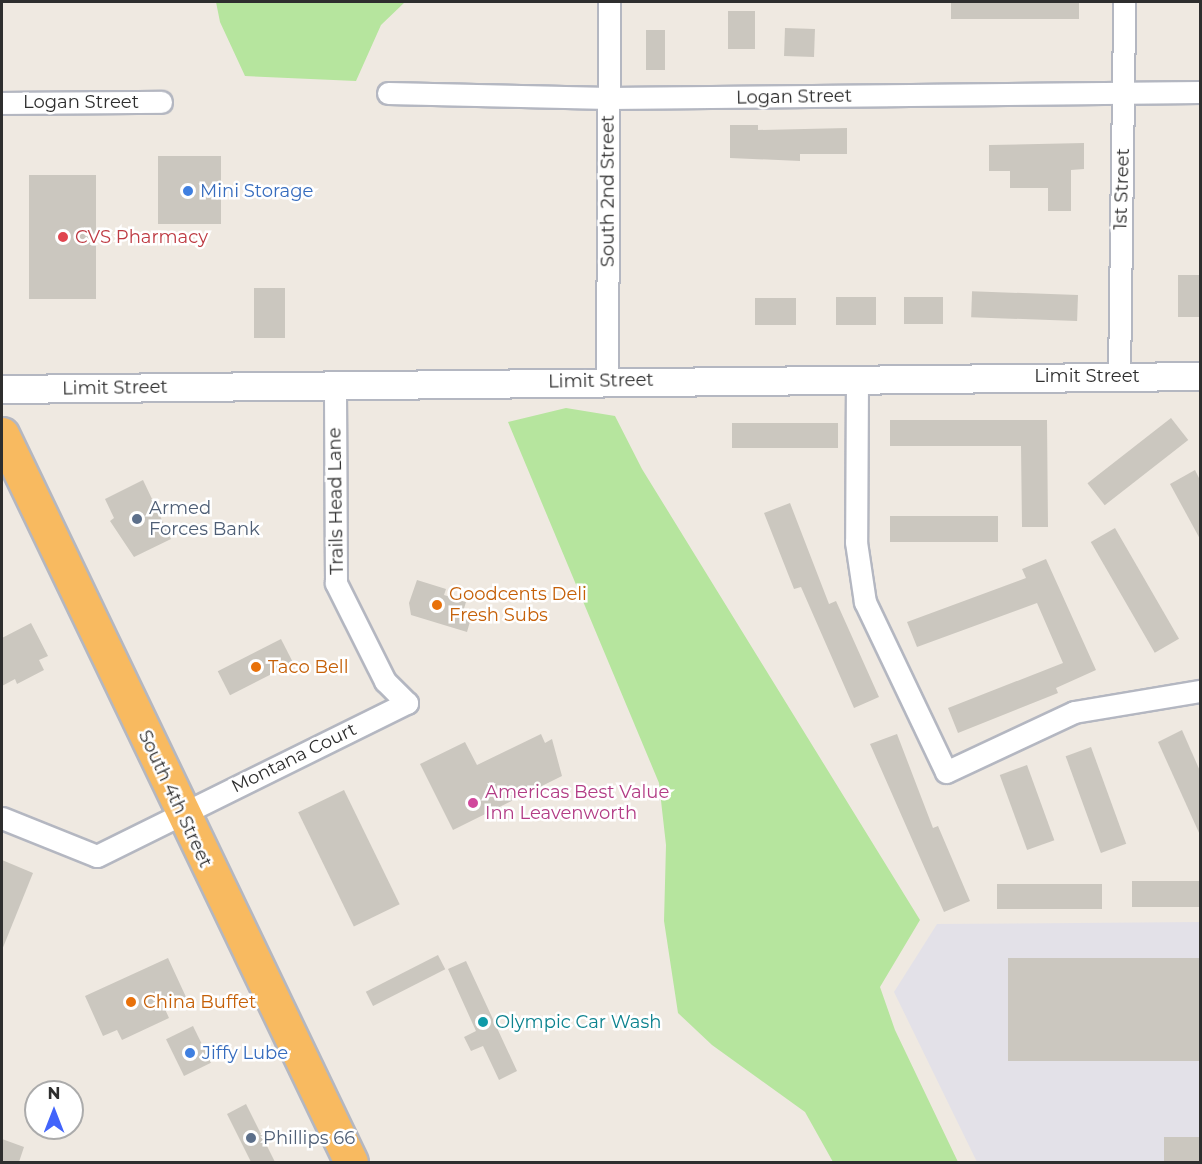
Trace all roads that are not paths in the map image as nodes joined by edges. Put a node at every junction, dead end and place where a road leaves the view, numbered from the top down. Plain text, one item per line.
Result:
1 (609, 2) edge
2 (1124, 2) edge
3 (1200, 92) edge
4 (388, 93) dead end
5 (1125, 93) junction
6 (609, 99) junction
7 (161, 102) dead end
8 (2, 103) edge
9 (1119, 376) junction
10 (1200, 376) edge
11 (857, 378) junction
12 (607, 380) junction
13 (335, 386) junction
14 (2, 389) edge
15 (2, 434) edge
16 (1200, 692) edge
17 (407, 703) joint
18 (180, 812) junction
19 (2, 818) edge
20 (351, 1162) edge

1 - 6 street, South 2nd Street
2 - 5 street, 1st Street
3 - 5 street, Logan Street
4 - 6 street, Logan Street
5 - 6 street, Logan Street
5 - 9 street, 1st Street
6 - 12 street, South 2nd Street
7 - 8 street, Logan Street
9 - 10 street, Limit Street
9 - 11 street, Limit Street
11 - 12 street, Limit Street
11 - 16 street
12 - 13 street, Limit Street
13 - 14 street, Limit Street
13 - 17 street, Trails Head Lane
15 - 18 highway, South 4th Street
17 - 18 street, Montana Court
18 - 19 street, Montana Court
18 - 20 highway, South 4th Street

